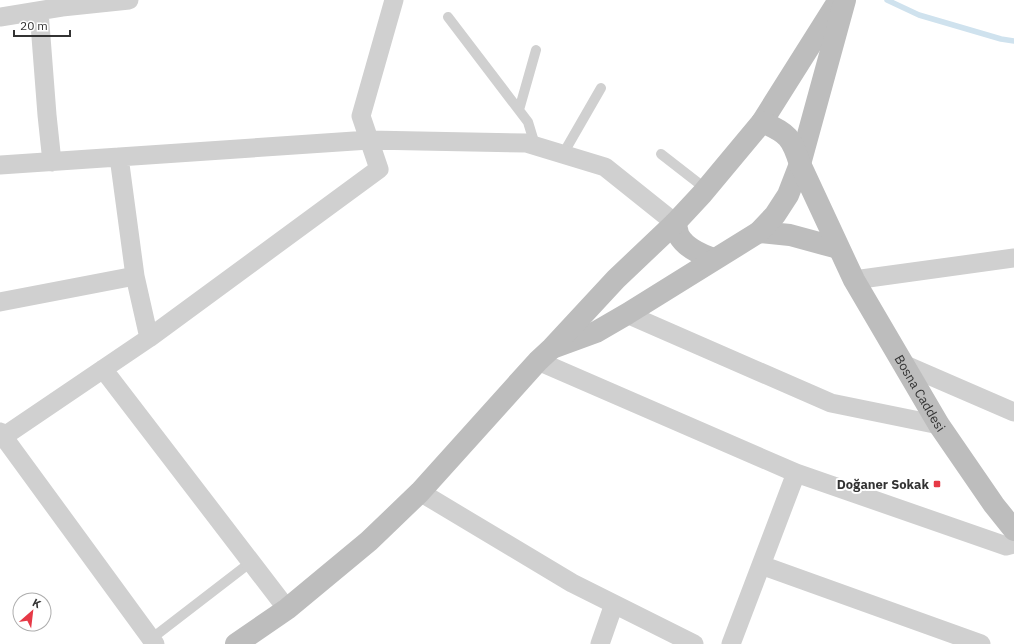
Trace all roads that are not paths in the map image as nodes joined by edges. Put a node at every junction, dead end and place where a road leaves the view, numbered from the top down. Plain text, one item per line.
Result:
1 (129, 0) edge
2 (394, 0) edge
3 (838, 0) edge
4 (845, 0) edge
5 (39, 11) junction
6 (0, 17) edge
7 (448, 18) dead end
8 (536, 50) dead end
9 (602, 88) dead end
10 (519, 110) junction
11 (762, 122) junction
12 (369, 140) junction
13 (535, 145) junction
14 (563, 154) junction
15 (661, 154) dead end
16 (119, 157) junction
17 (52, 162) junction
18 (800, 164) junction
19 (0, 165) edge
20 (706, 189) junction
21 (675, 223) junction
22 (759, 232) junction
23 (838, 248) junction
24 (1014, 258) edge
25 (714, 259) junction
26 (136, 276) junction
27 (854, 280) junction
28 (0, 302) edge
29 (627, 314) junction
30 (149, 338) junction
31 (545, 355) junction
32 (903, 364) junction
33 (103, 369) junction
34 (1014, 412) edge
35 (939, 425) junction
36 (1, 436) edge
37 (796, 473) junction
38 (420, 492) junction
39 (1014, 530) edge
40 (1014, 544) edge
41 (251, 562) junction
42 (761, 565) junction
43 (614, 604) junction
44 (287, 609) junction
45 (153, 641) edge
46 (236, 644) edge
47 (600, 644) edge
48 (694, 644) edge
49 (731, 644) edge
50 (981, 644) edge

1 - 5 street
2 - 12 street
3 - 11 street
4 - 18 street
5 - 6 street
5 - 17 street
7 - 10 lane
8 - 10 lane
9 - 14 lane
10 - 13 lane
11 - 18 street, Bosna Caddesi
11 - 20 street
12 - 13 street
12 - 16 street
12 - 30 street
13 - 14 street
14 - 21 street
15 - 20 lane
16 - 17 street
16 - 26 street
17 - 19 street
18 - 22 street
18 - 23 street, Bosna Caddesi
20 - 21 street
21 - 25 street
21 - 31 street
22 - 23 street
22 - 25 street
23 - 27 street, Bosna Caddesi
24 - 27 street
25 - 29 street
26 - 28 street
26 - 30 street
27 - 32 street, Bosna Caddesi
29 - 31 street
29 - 35 street
30 - 33 street
31 - 37 street
31 - 38 street
32 - 34 street
32 - 35 street, Bosna Caddesi
33 - 36 street
33 - 41 street
35 - 39 street, Bosna Caddesi
36 - 45 street
37 - 40 street
37 - 42 street
38 - 43 street
38 - 44 street
41 - 44 street
41 - 45 lane
42 - 49 street
42 - 50 street
43 - 47 street
43 - 48 street
44 - 46 street

